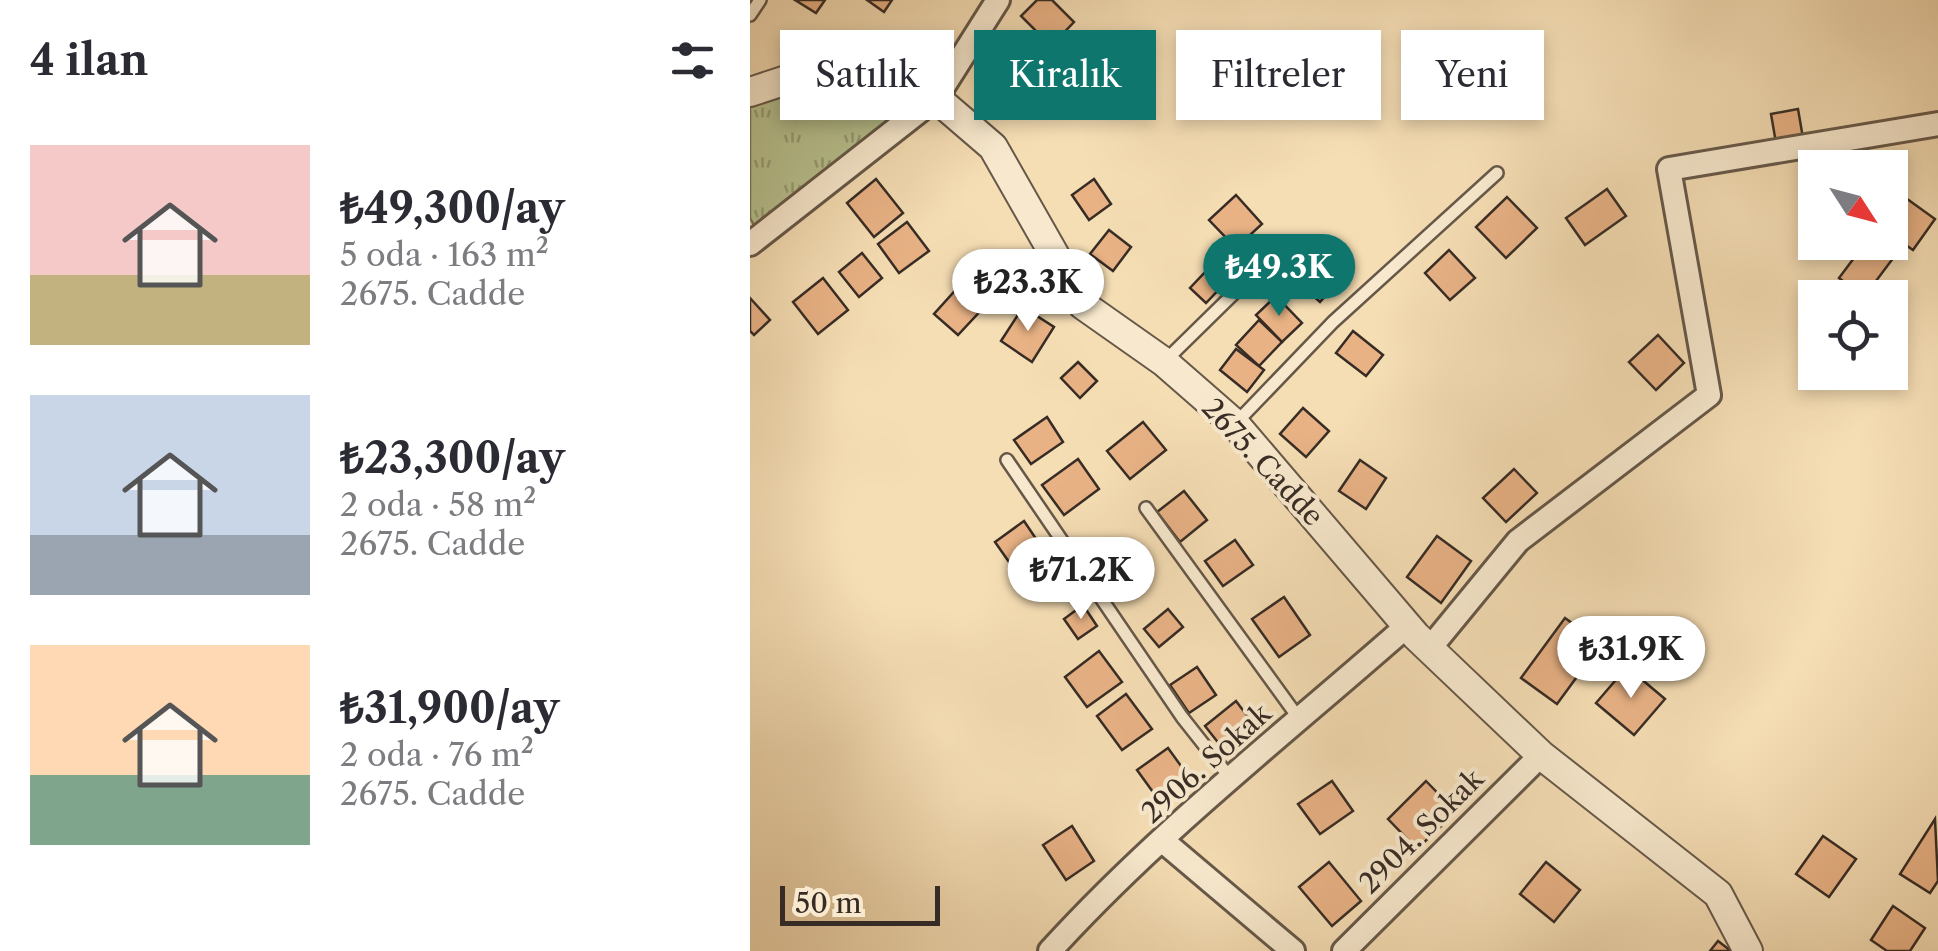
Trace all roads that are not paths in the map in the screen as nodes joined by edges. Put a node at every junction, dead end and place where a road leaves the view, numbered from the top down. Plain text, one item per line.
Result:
1 (760, 0) edge
2 (998, 0) edge
3 (750, 15) edge
4 (954, 70) edge
5 (780, 82) edge
6 (750, 92) edge
7 (954, 113) edge
8 (908, 120) edge
9 (1938, 124) edge
10 (1497, 174) dead end
11 (751, 241) edge
12 (1268, 260) dead end
13 (1164, 362) junction
14 (1235, 424) junction
15 (1007, 460) dead end
16 (1146, 508) dead end
17 (1408, 625) junction
18 (1430, 648) junction
19 (1300, 720) junction
20 (1541, 755) junction
21 (1232, 780) junction
22 (1163, 841) junction
23 (1050, 951) edge
24 (1293, 951) edge
25 (1344, 951) edge
26 (1748, 951) edge

1 - 3 lane
2 - 4 street
5 - 6 street, 2675. Cadde
7 - 13 street, 2675. Cadde
8 - 11 street
9 - 18 street
10 - 14 lane
12 - 13 lane
13 - 14 street, 2675. Cadde
14 - 17 street, 2675. Cadde
15 - 21 lane
16 - 19 lane
17 - 18 street, 2675. Cadde
17 - 19 street, 2906. Sokak
18 - 20 street, 2675. Cadde
19 - 21 street, 2906. Sokak
20 - 25 street, 2904. Sokak
20 - 26 street, 2675. Cadde
21 - 22 street, 2906. Sokak
22 - 23 street, 2906. Sokak
22 - 24 street

